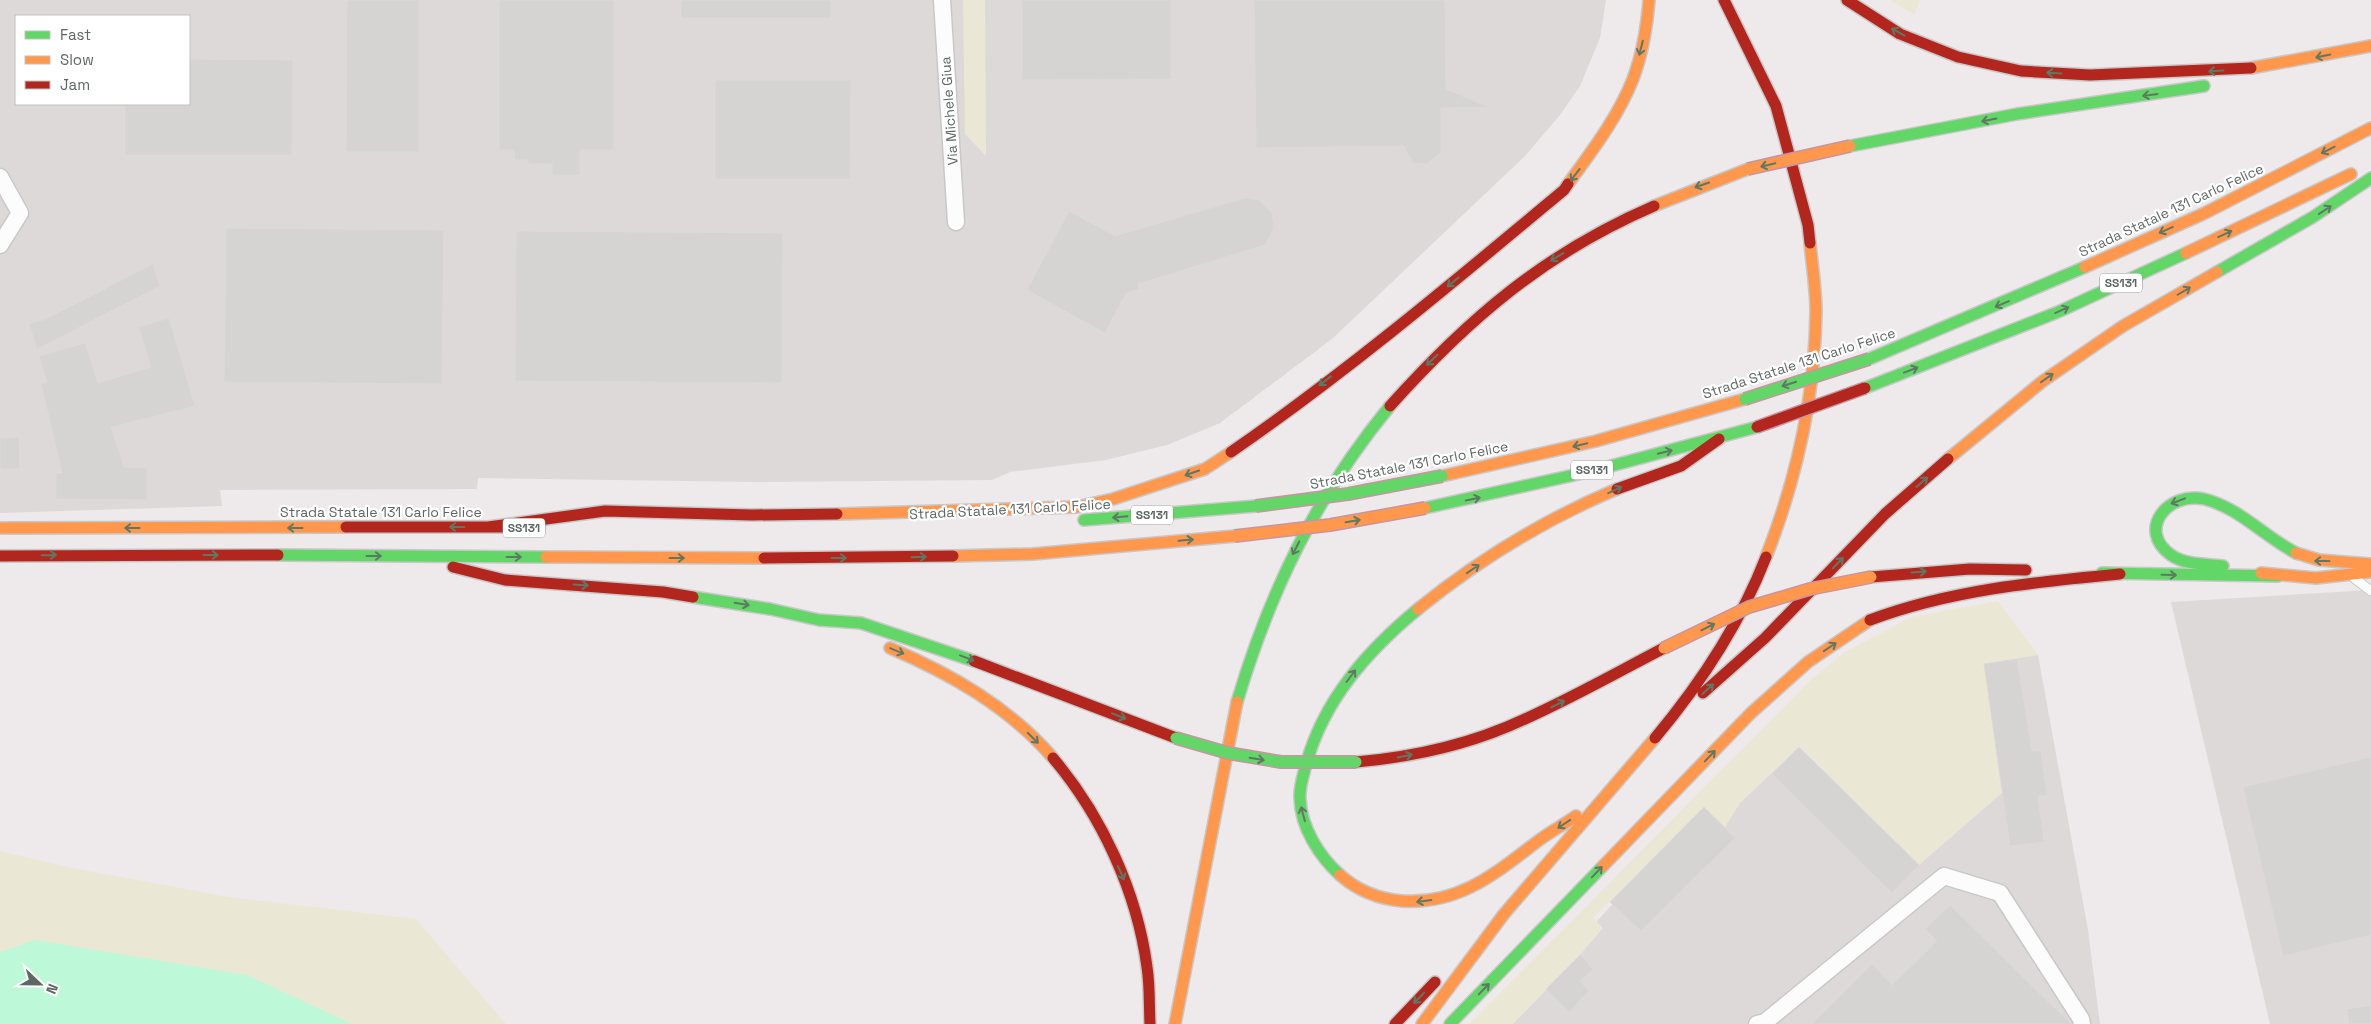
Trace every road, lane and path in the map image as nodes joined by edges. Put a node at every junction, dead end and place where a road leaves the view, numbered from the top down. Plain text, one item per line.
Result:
1 (942, 0) edge
2 (1649, 0) edge
3 (1724, 0) edge
4 (1847, 0) edge
5 (2371, 46) edge
6 (2265, 67) junction
7 (2371, 128) edge
8 (2363, 168) dead end
9 (0, 177) edge
10 (2371, 178) edge
11 (956, 222) dead end
12 (0, 245) edge
13 (1719, 439) junction
14 (1068, 522) dead end
15 (488, 527) junction
16 (0, 528) edge
17 (563, 529) dead end
18 (0, 556) edge
19 (413, 556) junction
20 (2371, 564) edge
21 (2371, 572) edge
22 (2120, 574) junction
23 (2278, 576) junction
24 (2352, 576) junction
25 (2371, 591) edge
26 (819, 620) junction
27 (856, 634) dead end
28 (883, 646) dead end
29 (1659, 732) junction
30 (1604, 797) junction
31 (1504, 914) junction
32 (1150, 1024) edge
33 (1175, 1024) edge
34 (1395, 1024) edge
35 (1422, 1024) edge
36 (1450, 1024) edge
37 (1757, 1024) edge
38 (2082, 1024) edge

1 - 11 street, Via Michele Giua
2 -> 15 main road
3 - 29 main road
6 -> 4 main road
5 -> 6 main road
6 -> 33 main road, bridge
7 -> 14 main road, Strada Statale 131 Carlo Felice / SS131, bridge
13 -> 8 main road, SS131, bridge
9 - 12 street
29 -> 10 main road
19 -> 13 main road, SS131, bridge
30 -> 13 main road
15 -> 16 main road, Strada Statale 131 Carlo Felice / SS131
15 - 17 main road, Strada Statale 131 Carlo Felice / SS131
18 -> 19 main road, SS131
19 -> 26 main road
20 -> 23 main road
21 - 24 main road
22 -> 23 main road
26 -> 22 main road, bridge
36 -> 22 main road
23 - 24 main road
24 - 25 lane
26 - 27 main road
28 -> 32 main road
29 - 30 main road
30 - 31 main road
31 -> 34 main road
31 - 35 main road
37 - 38 street

